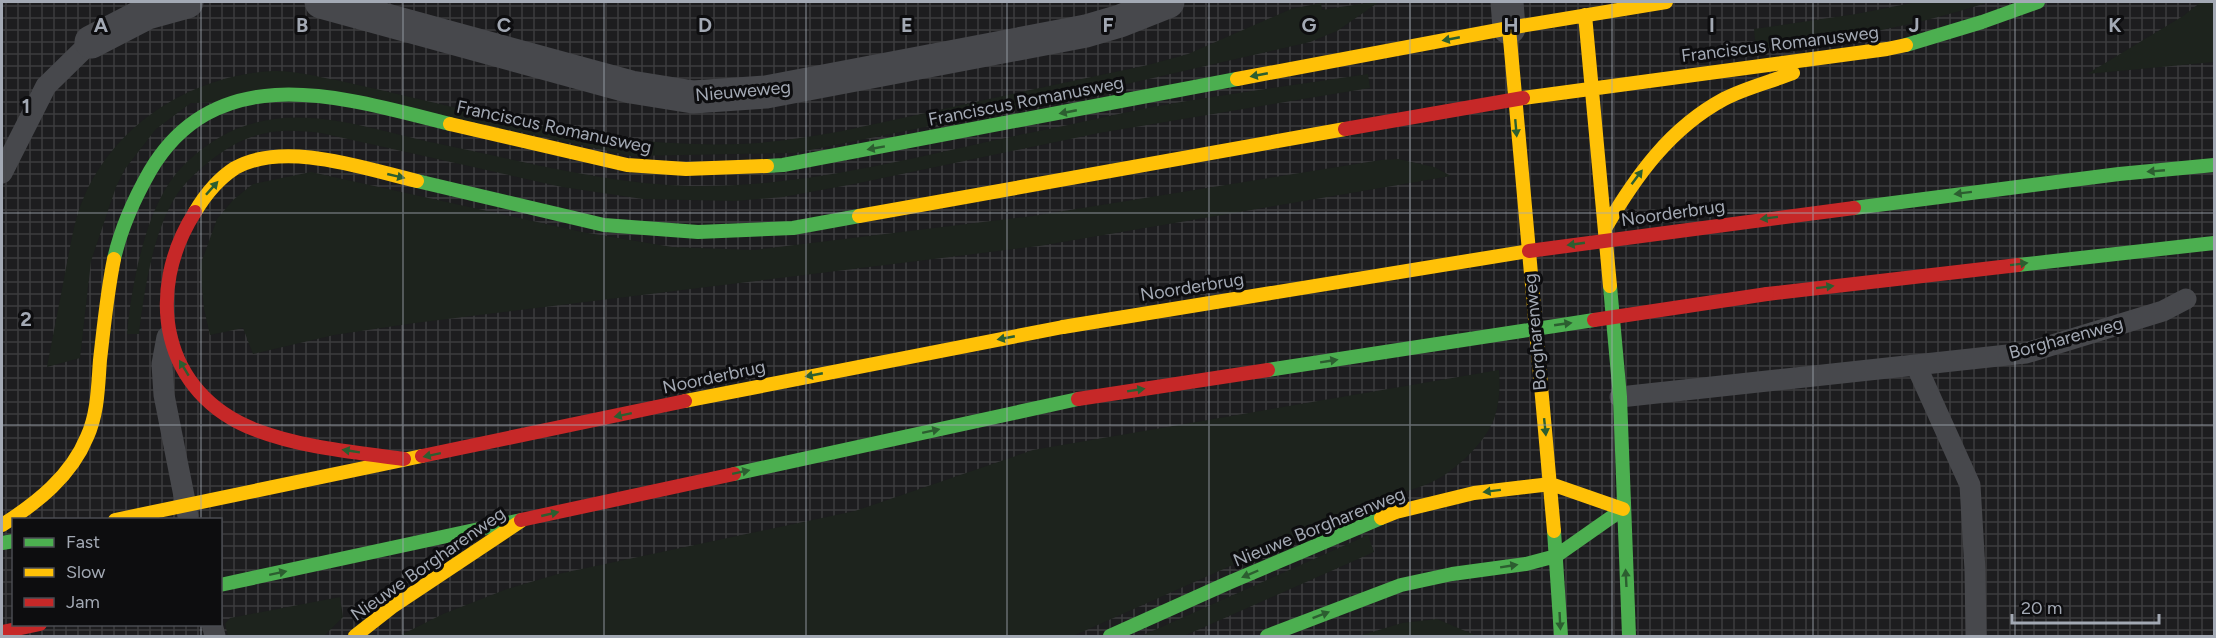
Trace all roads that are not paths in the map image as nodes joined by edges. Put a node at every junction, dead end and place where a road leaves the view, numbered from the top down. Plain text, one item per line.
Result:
1 (187, 2) edge
2 (321, 2) edge
3 (1168, 2) edge
4 (1666, 2) edge
5 (2038, 2) edge
6 (1584, 8) edge
7 (1508, 15) edge
8 (90, 42) joint
9 (1837, 55) junction
10 (1592, 88) junction
11 (1513, 99) junction
12 (2214, 165) edge
13 (2, 172) edge
14 (1606, 227) junction
15 (2214, 243) edge
16 (2186, 299) dead end
17 (168, 333) junction
18 (1916, 365) junction
19 (1620, 397) junction
20 (409, 460) junction
21 (1551, 484) junction
22 (1623, 509) junction
23 (187, 512) edge
24 (13, 518) edge
25 (125, 518) edge
26 (521, 521) junction
27 (1556, 556) junction
28 (222, 585) edge
29 (30, 626) edge
30 (2, 632) edge
31 (355, 636) edge
32 (1110, 636) edge
33 (1267, 636) edge
34 (1561, 636) edge
35 (1629, 636) edge
36 (1976, 636) edge

1 - 8 street
2 - 3 street, Nieuweweg
4 - 6 street, Franciscus Romanusweg
5 - 9 street, Franciscus Romanusweg
6 - 7 street, Franciscus Romanusweg
6 - 10 street
7 - 11 street, Borgharenweg
7 -> 24 street, Franciscus Romanusweg
8 - 13 lane
9 - 10 street, Franciscus Romanusweg
14 -> 9 street
10 - 11 street, Franciscus Romanusweg
10 - 14 street
17 -> 11 street, Franciscus Romanusweg
11 -> 21 street, Borgharenweg
12 -> 20 street, Noorderbrug, bridge
14 - 19 street
26 -> 15 street, bridge
16 - 18 lane, Borgharenweg
20 -> 17 street, Franciscus Romanusweg
17 - 23 lane
18 - 19 lane, Borgharenweg
18 - 36 lane
19 - 22 street
20 - 23 street, Noorderbrug
21 - 22 street
21 - 27 street, Borgharenweg
21 -> 32 street, Nieuwe Borgharenweg
22 - 27 street
35 -> 22 street
23 - 25 street, Noorderbrug
28 -> 26 street
26 - 31 street, Nieuwe Borgharenweg
33 -> 27 street
27 -> 34 street, Borgharenweg
29 - 30 street

